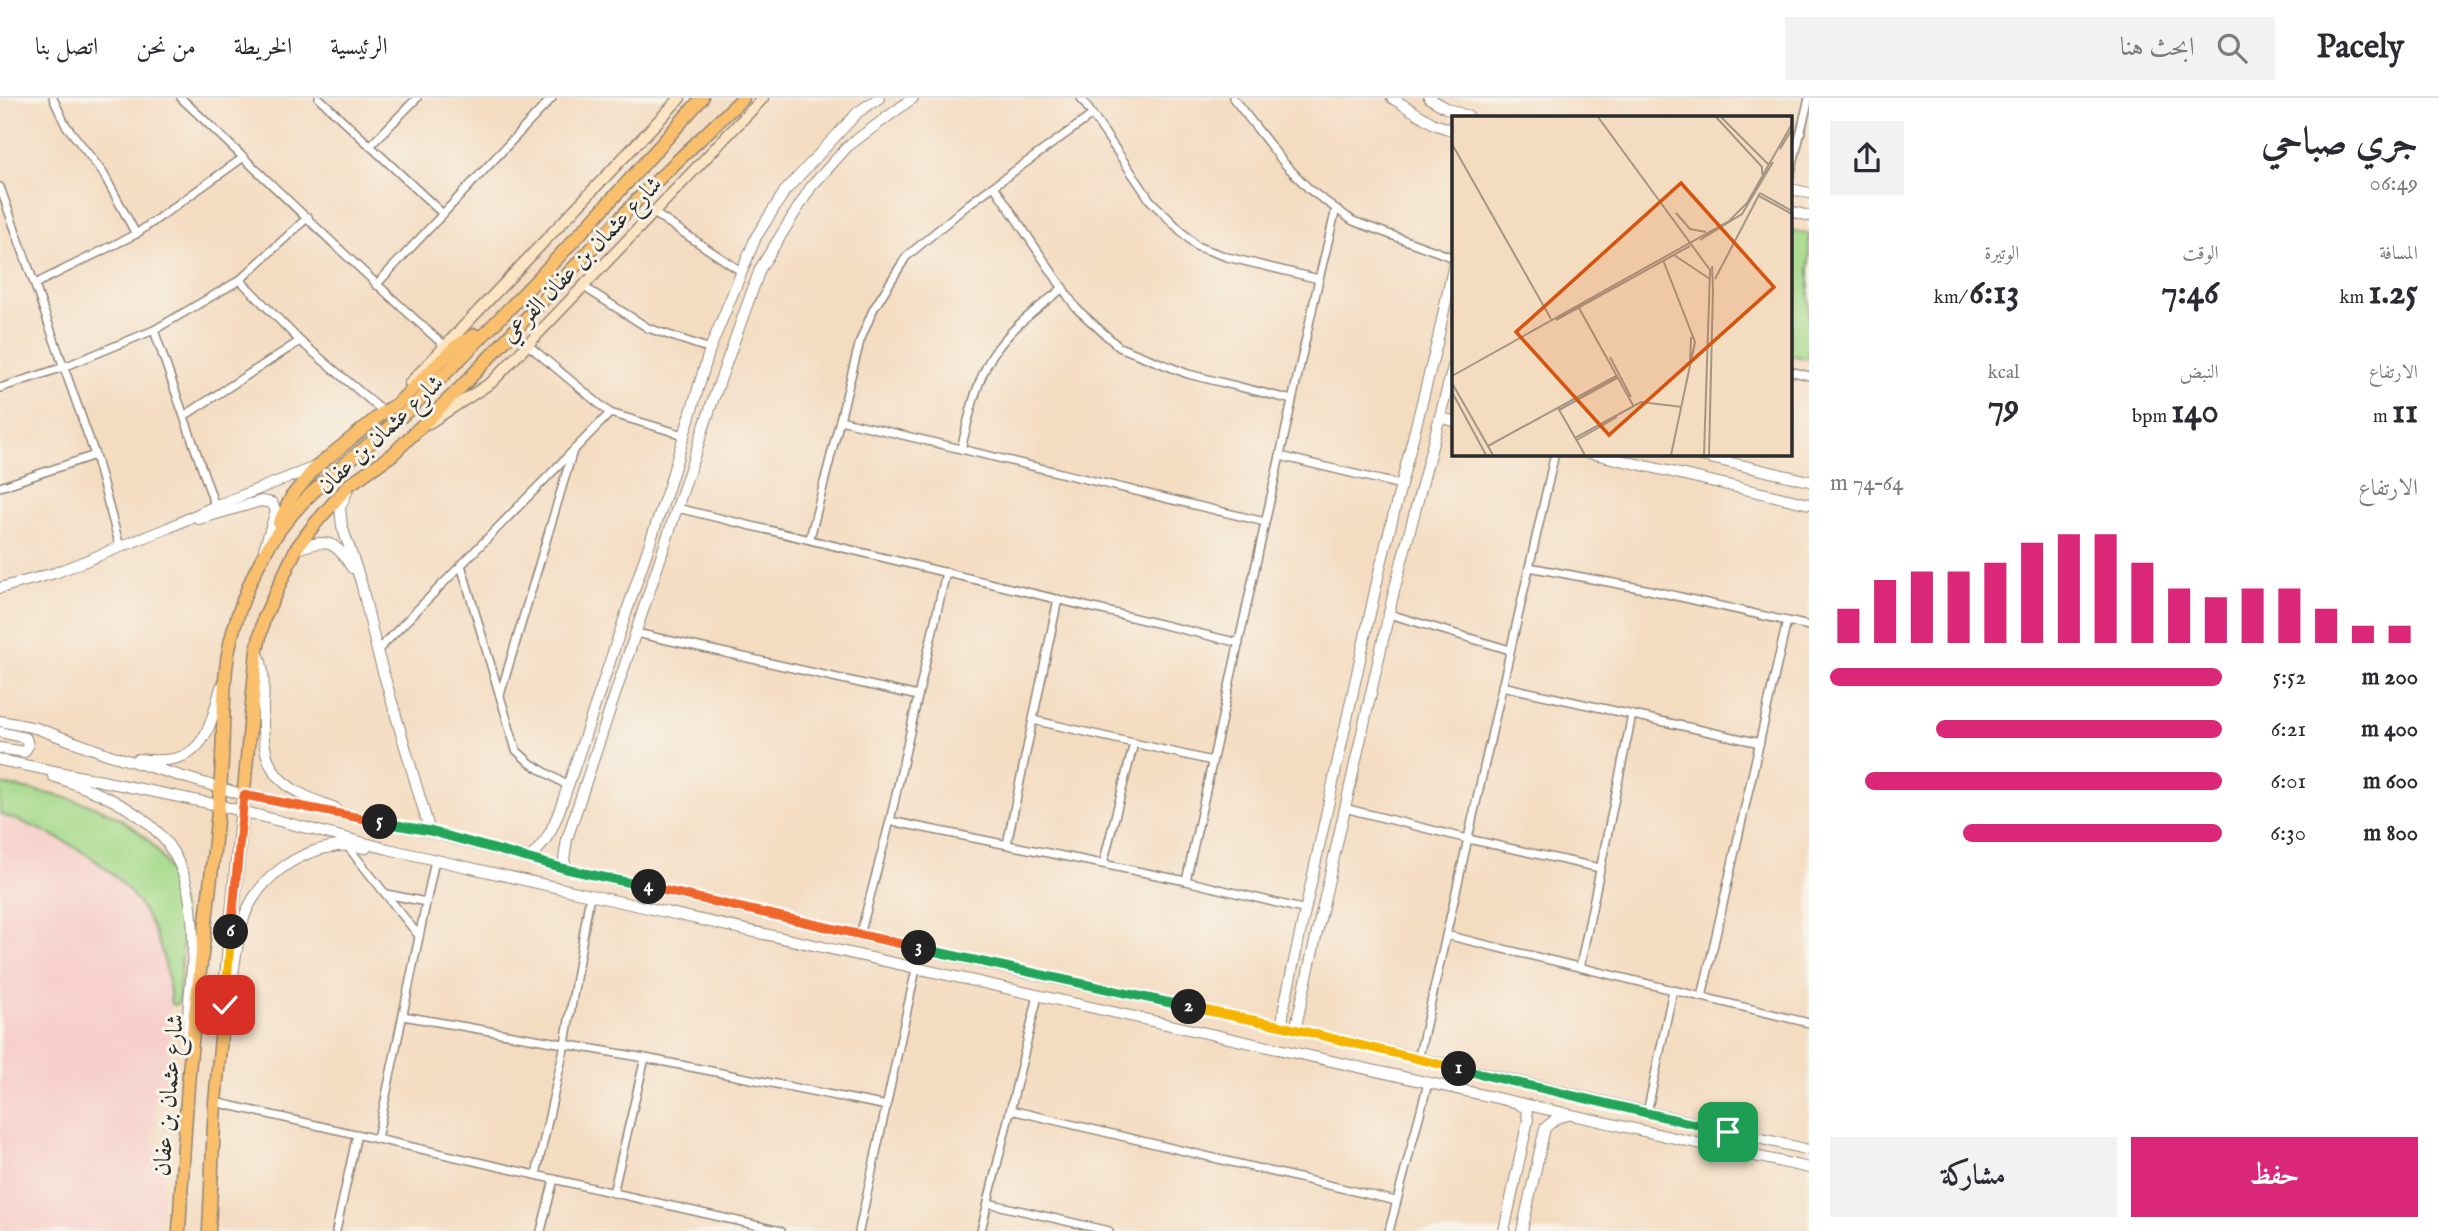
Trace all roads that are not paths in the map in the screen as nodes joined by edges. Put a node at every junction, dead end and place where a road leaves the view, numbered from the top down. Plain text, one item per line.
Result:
1 (53, 98) edge
2 (181, 98) edge
3 (319, 98) edge
4 (417, 98) edge
5 (552, 98) edge
6 (680, 98) edge
7 (702, 98) edge
8 (709, 98) edge
9 (733, 98) edge
10 (743, 98) edge
11 (763, 98) edge
12 (879, 98) edge
13 (913, 98) edge
14 (1081, 98) edge
15 (1233, 98) edge
16 (1392, 98) edge
17 (1429, 98) edge
18 (1809, 98) edge
19 (1093, 115) junction
20 (1466, 116) edge
21 (1452, 130) edge
22 (370, 146) junction
23 (244, 157) junction
24 (1792, 168) edge
25 (635, 176) junction
26 (994, 186) junction
27 (0, 187) edge
28 (644, 193) junction
29 (1336, 209) junction
30 (1792, 212) edge
31 (654, 213) junction
32 (443, 214) junction
33 (1809, 216) edge
34 (308, 217) junction
35 (136, 234) junction
36 (1452, 260) edge
37 (1452, 271) edge
38 (742, 272) junction
39 (1319, 279) junction
40 (240, 280) junction
41 (34, 284) junction
42 (376, 285) junction
43 (584, 287) junction
44 (1063, 288) junction
45 (491, 325) junction
46 (154, 330) junction
47 (300, 341) junction
48 (528, 345) junction
49 (445, 346) junction
50 (710, 349) junction
51 (64, 367) junction
52 (1792, 372) edge
53 (1809, 376) edge
54 (1452, 380) edge
55 (0, 388) edge
56 (1450, 398) edge
57 (1292, 400) junction
58 (384, 412) junction
59 (610, 414) junction
60 (184, 415) junction
61 (1441, 418) junction
62 (840, 420) junction
63 (1452, 421) edge
64 (415, 432) junction
65 (684, 435) junction
66 (961, 449) junction
67 (573, 451) junction
68 (95, 455) junction
69 (1555, 455) edge
70 (1599, 455) edge
71 (1700, 455) edge
72 (1280, 456) junction
73 (316, 467) junction
74 (1809, 481) edge
75 (350, 484) junction
76 (1401, 485) junction
77 (0, 487) edge
78 (1809, 504) edge
79 (215, 506) junction
80 (677, 508) junction
81 (1265, 522) junction
82 (168, 528) junction
83 (810, 538) junction
84 (120, 547) junction
85 (296, 549) junction
86 (260, 561) junction
87 (461, 565) junction
88 (1529, 567) junction
89 (946, 572) junction
90 (361, 582) junction
91 (0, 588) edge
92 (1058, 599) junction
93 (1389, 614) junction
94 (1787, 621) junction
95 (1809, 626) edge
96 (636, 633) junction
97 (1238, 643) junction
98 (257, 650) junction
99 (1510, 650) junction
100 (377, 651) junction
101 (226, 666) junction
102 (1502, 687) junction
103 (500, 695) junction
104 (918, 696) junction
105 (1632, 715) junction
106 (1033, 720) junction
107 (0, 721) edge
108 (0, 732) edge
109 (1134, 743) junction
110 (1760, 743) junction
111 (0, 748) edge
112 (110, 755) junction
113 (0, 760) edge
114 (1212, 761) junction
115 (16, 763) junction
116 (568, 786) junction
117 (220, 789) junction
118 (244, 795) junction
119 (218, 805) junction
120 (1344, 808) junction
121 (243, 811) junction
122 (368, 820) junction
123 (890, 821) junction
124 (430, 831) junction
125 (551, 833) junction
126 (1468, 838) junction
127 (567, 839) junction
128 (1007, 844) junction
129 (348, 847) junction
130 (388, 849) junction
131 (527, 859) junction
132 (435, 860) junction
133 (1103, 864) junction
134 (1600, 868) junction
135 (566, 869) junction
136 (1186, 881) junction
137 (385, 893) junction
138 (590, 895) junction
139 (426, 902) junction
140 (1306, 909) junction
141 (860, 934) junction
142 (1446, 935) junction
143 (419, 936) junction
144 (1580, 967) junction
145 (916, 969) junction
146 (1673, 990) junction
147 (1038, 996) junction
148 (1702, 997) junction
149 (403, 1016) junction
150 (1809, 1023) edge
151 (1282, 1026) junction
152 (1295, 1031) junction
153 (565, 1044) junction
154 (645, 1058) junction
155 (1418, 1060) junction
156 (189, 1072) junction
157 (1428, 1083) junction
158 (215, 1102) junction
159 (1514, 1102) junction
160 (887, 1106) junction
161 (1011, 1110) junction
162 (1647, 1113) junction
163 (1570, 1114) junction
164 (356, 1134) junction
165 (377, 1139) junction
166 (1809, 1150) edge
167 (1809, 1168) edge
168 (536, 1175) junction
169 (554, 1179) junction
170 (613, 1193) junction
171 (1396, 1201) junction
172 (988, 1203) junction
173 (179, 1231) edge
174 (209, 1231) edge
175 (336, 1231) edge
176 (541, 1231) edge
177 (781, 1231) edge
178 (859, 1231) edge
179 (981, 1231) edge
180 (1109, 1231) edge
181 (1389, 1231) edge
182 (1504, 1231) edge
183 (1522, 1231) edge

1 - 35 street
2 - 23 street
3 - 22 street
4 - 22 street
5 - 32 street
6 - 49 main road, شارع عثمان بن عفان الفرعي
7 - 25 main road, شارع عثمان بن عفان
8 - 25 main road
9 - 28 main road
10 - 28 main road, شارع عثمان بن عفان
11 - 31 main road, شارع عثمان بن عفان الفرعي
12 - 38 street
13 - 80 street
14 - 19 street
15 - 29 street
16 - 21 street
17 - 20 street
18 - 24 street
19 - 26 street
19 - 39 street
22 - 32 street
23 - 34 street
23 - 35 street
25 - 45 main road, شارع عثمان بن عفان
26 - 44 street
26 - 62 street
27 - 41 street
28 - 64 main road, شارع عثمان بن عفان
29 - 36 street
29 - 39 street
30 - 33 street
31 - 38 street
31 - 43 main road, شارع عثمان بن عفان الفرعي
32 - 42 street
34 - 40 street
34 - 42 street
35 - 41 street
37 - 76 street
38 - 50 street
39 - 57 street
40 - 46 street
40 - 47 street
41 - 51 street
42 - 49 street
43 - 48 main road, شارع عثمان بن عفان الفرعي
43 - 50 street
44 - 57 street
44 - 66 street
45 - 58 main road
45 - 86 main road, شارع عثمان بن عفان
46 - 51 street
46 - 60 street
47 - 58 street
47 - 60 street
48 - 59 street
48 - 64 main road, شارع عثمان بن عفان الفرعي
49 - 58 main road, شارع عثمان بن عفان الفرعي
50 - 65 street
51 - 55 street
51 - 68 street
52 - 53 street
54 - 56 street
56 - 61 street
57 - 72 street
58 - 73 main road
59 - 65 street
59 - 67 street
60 - 79 street
61 - 63 street
61 - 93 street
62 - 66 street
62 - 83 street
64 - 75 main road, شارع عثمان بن عفان
65 - 116 street
66 - 81 street
67 - 87 street
67 - 103 street
68 - 77 street
68 - 84 street
69 - 88 street
70 - 78 street
71 - 74 street
72 - 76 street
72 - 81 street
73 - 79 street
73 - 86 main road
75 - 85 main road, شارع عثمان بن عفان
75 - 90 street
76 - 140 street
79 - 82 street
80 - 83 street
80 - 96 street
81 - 97 street
82 - 84 street
82 - 86 street
83 - 89 street
84 - 91 street
85 - 90 street
85 - 98 main road, شارع عثمان بن عفان
86 - 101 main road, شارع عثمان بن عفان
87 - 100 street
87 - 103 street
88 - 94 street
88 - 99 street
89 - 92 street
89 - 104 street
90 - 100 street
92 - 97 street
92 - 106 street
93 - 99 street
93 - 120 street
94 - 95 street
94 - 110 street
96 - 104 street
96 - 127 street
97 - 114 street
98 - 118 main road, شارع عثمان بن عفان
98 - 122 street
99 - 102 street
100 - 124 street
101 - 112 street
101 - 117 main road, شارع عثمان بن عفان
102 - 105 street
102 - 126 street
103 - 116 street
104 - 123 street
105 - 110 street
105 - 134 street
106 - 109 street
106 - 128 street
107 - 112 street
108 - 111 street
109 - 114 street
109 - 133 street
110 - 148 street
112 - 117 street
113 - 115 street
114 - 136 street
115 - 119 street
115 - 156 street
116 - 125 street
117 - 118 street
117 - 119 main road, شارع عثمان بن عفان
118 - 121 main road, شارع عثمان بن عفان
118 - 122 street
119 - 121 street
119 - 156 main road, شارع عثمان بن عفان
120 - 126 street
120 - 152 street
121 - 130 street
121 - 158 main road, شارع عثمان بن عفان
122 - 124 street
123 - 128 street
123 - 141 street
124 - 131 street
125 - 127 street
125 - 131 street
126 - 134 street
126 - 142 street
127 - 135 street
128 - 133 street
129 - 130 street
129 - 137 street
129 - 158 street
130 - 132 street
131 - 135 street
132 - 138 street
132 - 139 street
133 - 136 street
134 - 144 street
135 - 141 street
136 - 140 street
137 - 139 street
137 - 143 street
138 - 145 street
138 - 153 street
139 - 143 street
140 - 151 street
141 - 151 street
142 - 144 street
142 - 155 street
143 - 149 street
144 - 146 street
145 - 147 street
145 - 160 street
146 - 148 street
146 - 162 street
147 - 157 street
147 - 161 street
148 - 150 street
149 - 153 street
149 - 165 street
151 - 152 street
152 - 155 street
153 - 154 street
153 - 168 street
154 - 160 street
154 - 170 street
155 - 162 street
156 - 173 main road, شارع عثمان بن عفان
157 - 159 street
157 - 171 street
158 - 164 street
158 - 174 main road, شارع عثمان بن عفان
159 - 163 street
159 - 182 street
160 - 178 street
161 - 171 street
161 - 172 street
162 - 166 street
163 - 167 street
163 - 183 street
164 - 165 street
164 - 175 street
165 - 168 street
168 - 169 street
169 - 170 street
169 - 176 street
170 - 177 street
171 - 181 street
172 - 179 street
172 - 180 street

